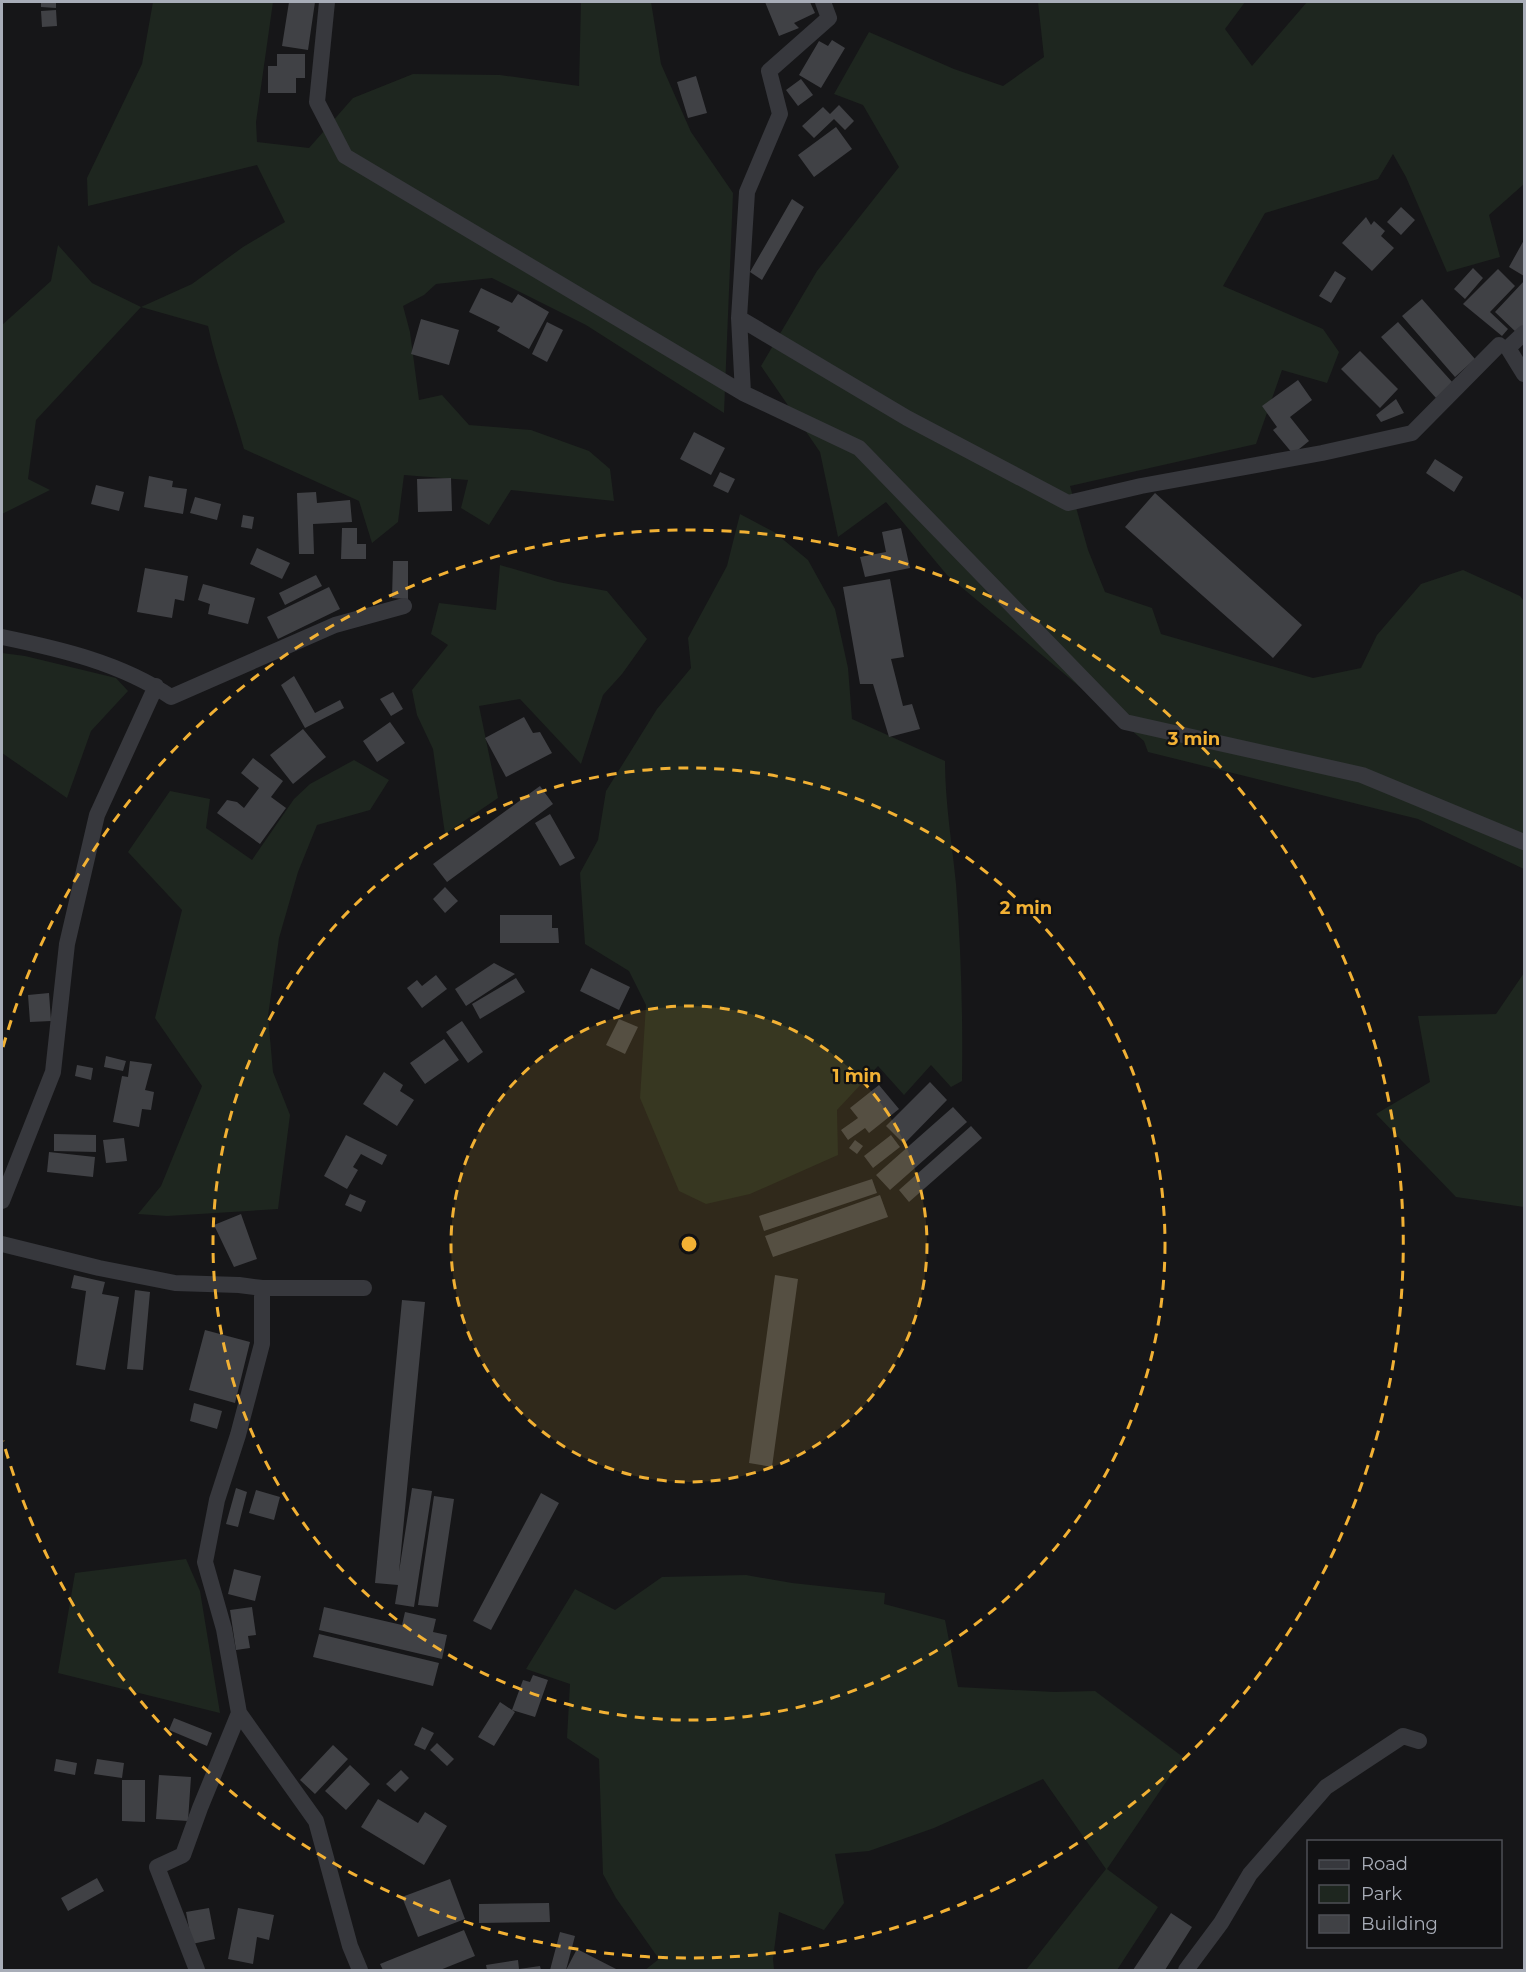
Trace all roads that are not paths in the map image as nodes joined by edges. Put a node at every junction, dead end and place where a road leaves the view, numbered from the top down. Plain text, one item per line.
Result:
1 (327, 2) edge
2 (823, 2) edge
3 (739, 318) junction
4 (1524, 333) edge
5 (1499, 345) dead end
6 (1524, 374) edge
7 (743, 393) junction
8 (404, 606) dead end
9 (2, 637) edge
10 (156, 686) junction
11 (1524, 842) edge
12 (2, 1202) edge
13 (2, 1244) edge
14 (262, 1288) junction
15 (364, 1288) dead end
16 (239, 1713) junction
17 (1419, 1741) dead end
18 (197, 1971) edge
19 (360, 1971) edge
20 (1186, 1971) edge

1 - 7 street
2 - 3 street
3 - 5 street
3 - 7 street
4 - 6 street
7 - 11 street
8 - 10 street
9 - 10 street
10 - 12 street
13 - 14 street
14 - 15 street
14 - 16 street
16 - 18 street
16 - 19 street
17 - 20 street

